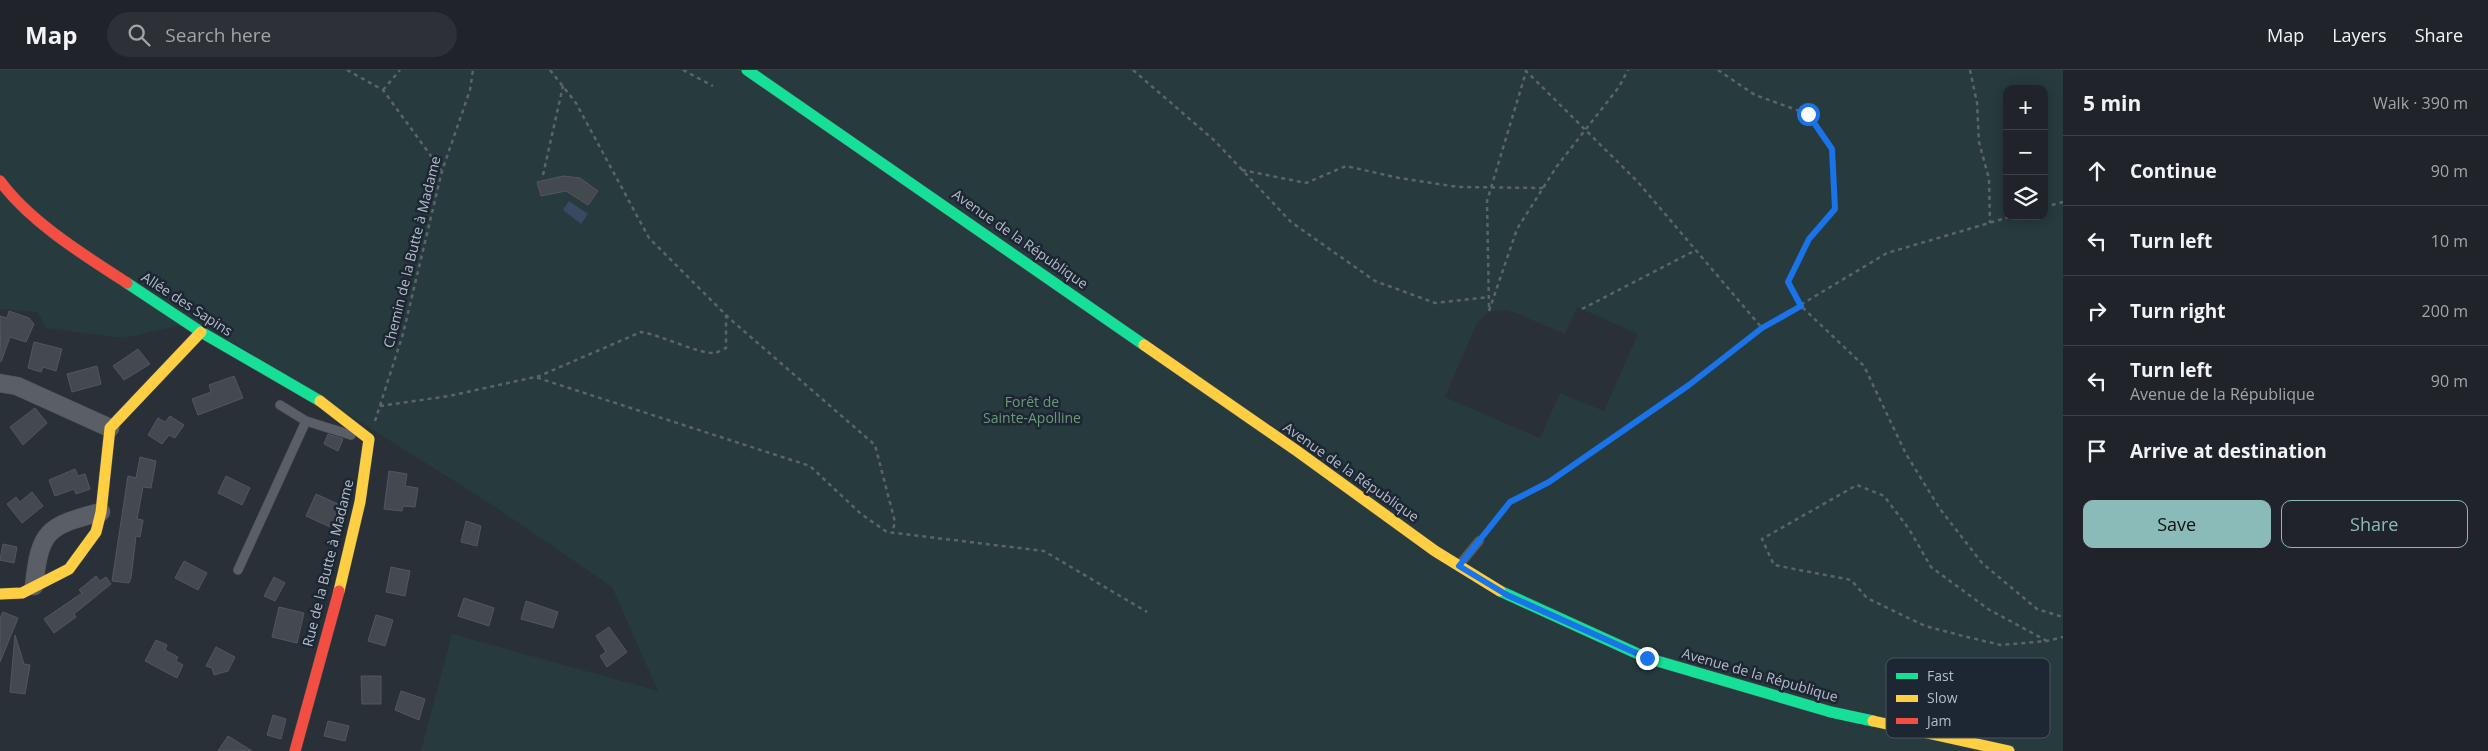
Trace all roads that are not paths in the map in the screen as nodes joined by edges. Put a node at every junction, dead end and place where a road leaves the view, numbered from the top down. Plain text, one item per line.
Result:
1 (747, 70) edge
2 (0, 182) edge
3 (201, 332) junction
4 (0, 383) edge
5 (280, 405) dead end
6 (306, 421) junction
7 (110, 428) junction
8 (356, 429) junction
9 (368, 438) joint
10 (101, 512) junction
11 (1479, 541) road end
12 (1459, 566) junction
13 (238, 570) dead end
14 (34, 586) junction
15 (0, 594) edge
16 (1886, 724) edge
17 (1950, 738) edge
18 (295, 751) edge
19 (2009, 751) edge

1 - 12 main road, Avenue de la République
2 - 3 main road, Allée des Sapins
3 - 7 main road
3 - 8 main road, Allée des Sapins
4 - 7 street
5 - 6 lane
6 - 8 lane
6 - 13 lane
7 - 10 main road
8 - 9 main road, Allée des Sapins
9 - 18 main road, Rue de la Butte à Madame
10 - 14 main road
10 - 14 street
11 - 12 lane
12 - 16 main road, Avenue de la République
14 - 15 main road
17 - 19 main road, Avenue de la République

